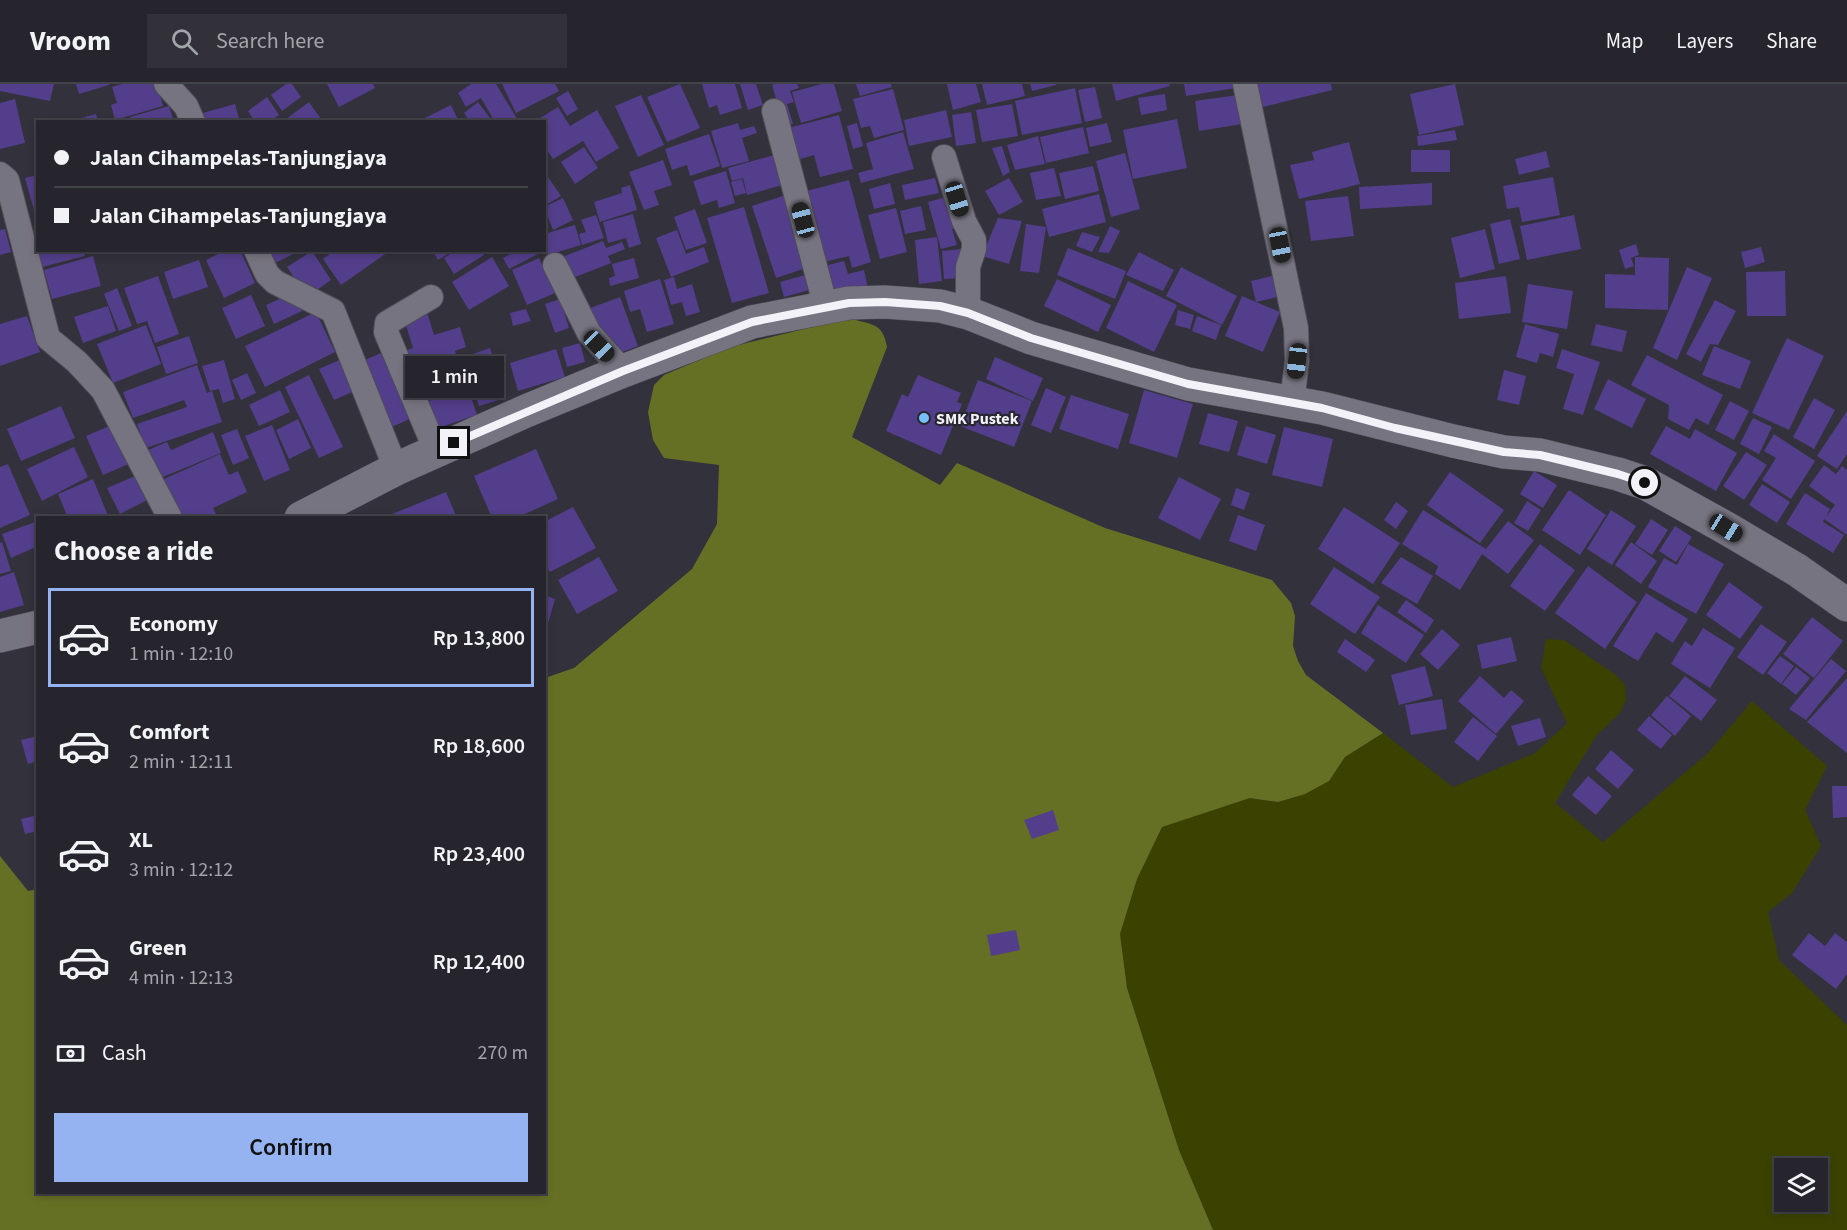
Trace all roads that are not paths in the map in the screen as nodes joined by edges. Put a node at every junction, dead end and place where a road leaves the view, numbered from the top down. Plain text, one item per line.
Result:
1 (166, 84) edge
2 (1245, 84) edge
3 (774, 111) dead end
4 (192, 120) edge
5 (944, 157) dead end
6 (0, 174) edge
7 (257, 252) edge
8 (555, 265) dead end
9 (431, 297) dead end
10 (826, 308) junction
11 (968, 313) junction
12 (623, 371) junction
13 (1292, 402) junction
14 (436, 451) junction
15 (396, 469) junction
16 (169, 516) edge
17 (305, 516) edge
18 (1847, 605) edge
19 (36, 627) edge
20 (0, 636) edge

1 - 4 street
2 - 13 street
3 - 10 street
5 - 11 street
6 - 16 street
7 - 15 street
8 - 12 street
9 - 14 street
10 - 11 main road
10 - 12 main road
11 - 13 main road
12 - 14 main road
13 - 18 main road
14 - 15 main road
15 - 17 main road
19 - 20 main road

